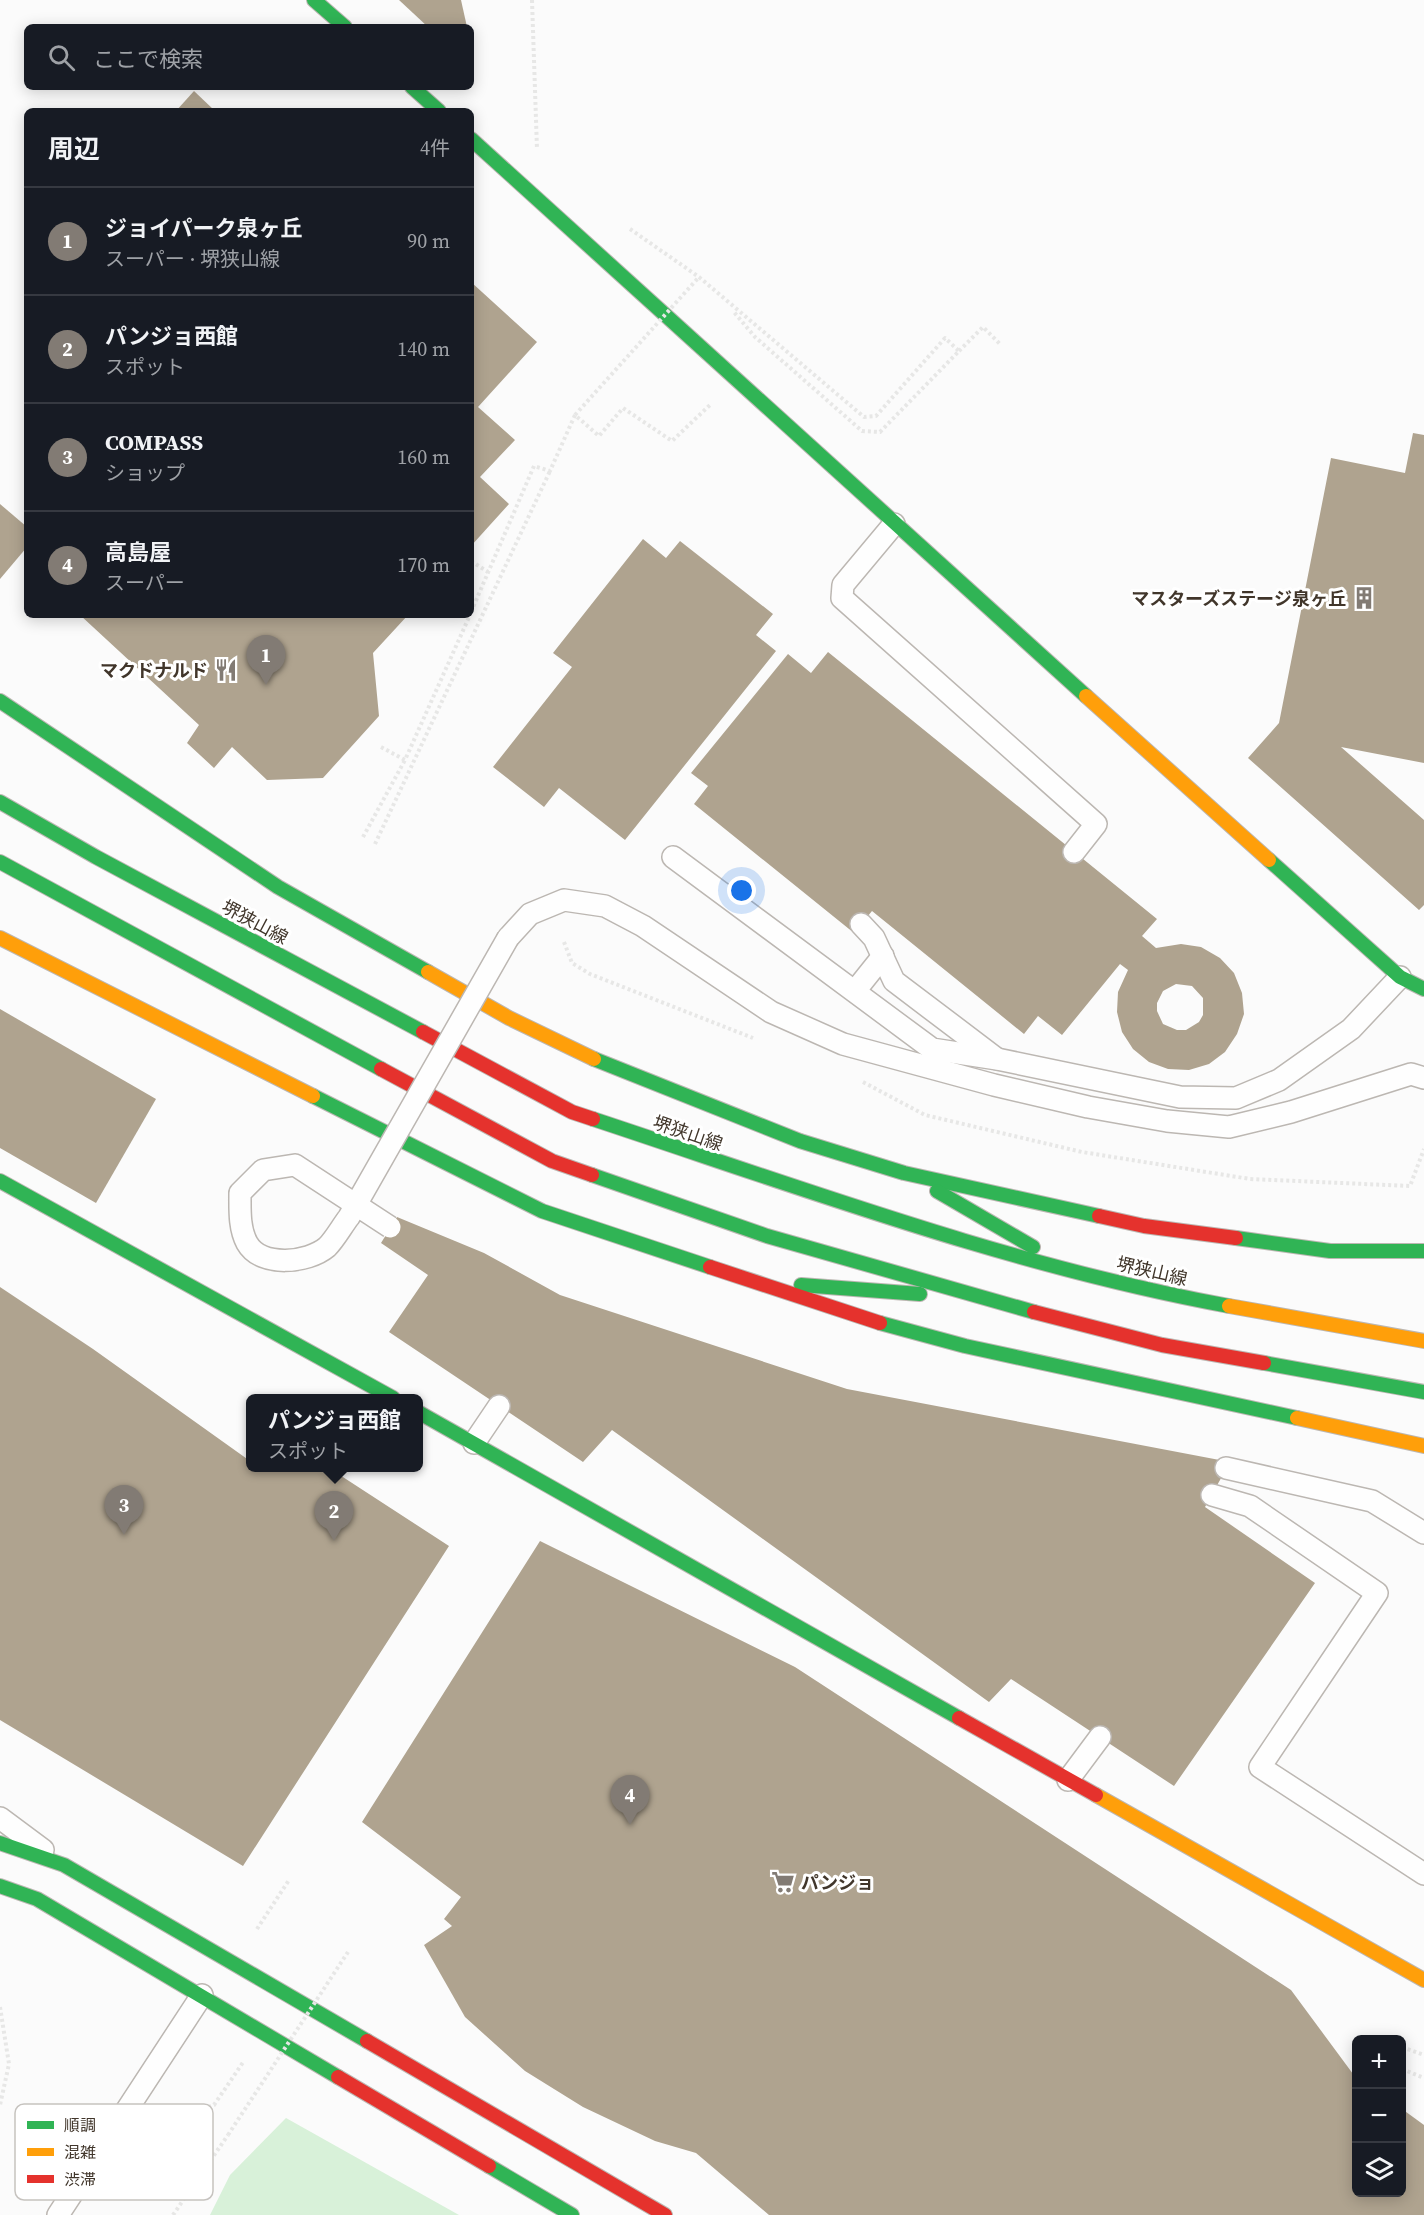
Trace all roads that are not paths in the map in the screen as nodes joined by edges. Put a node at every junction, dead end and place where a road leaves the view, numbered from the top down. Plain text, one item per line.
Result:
1 (314, 0) edge
2 (342, 24) edge
3 (415, 90) edge
4 (436, 108) edge
5 (474, 142) edge
6 (894, 524) junction
7 (0, 701) edge
8 (0, 802) edge
9 (1074, 852) dead end
10 (673, 857) dead end
11 (0, 862) edge
12 (0, 938) edge
13 (1400, 977) junction
14 (1424, 989) edge
15 (855, 991) junction
16 (997, 1059) junction
17 (1424, 1078) edge
18 (904, 1173) junction
19 (0, 1181) edge
20 (1040, 1217) dead end
21 (1096, 1217) junction
22 (984, 1218) junction
23 (1006, 1218) dead end
24 (903, 1222) junction
25 (390, 1227) dead end
26 (767, 1236) junction
27 (1424, 1251) edge
28 (1073, 1271) junction
29 (748, 1281) junction
30 (866, 1290) junction
31 (986, 1299) junction
32 (896, 1307) dead end
33 (916, 1318) dead end
34 (1424, 1341) edge
35 (965, 1346) junction
36 (1424, 1392) edge
37 (386, 1394) edge
38 (499, 1406) dead end
39 (423, 1415) edge
40 (474, 1443) junction
41 (1424, 1446) edge
42 (1226, 1468) dead end
43 (1212, 1495) dead end
44 (1424, 1533) edge
45 (1100, 1737) dead end
46 (1068, 1780) junction
47 (0, 1818) edge
48 (0, 1843) edge
49 (64, 1865) junction
50 (1424, 1874) edge
51 (0, 1886) edge
52 (1424, 1980) edge
53 (202, 1995) junction
54 (131, 2104) edge
55 (68, 2200) edge
56 (58, 2215) edge
57 (572, 2215) edge
58 (664, 2215) edge

1 - 2 main road
3 - 4 main road
5 - 6 main road
6 - 9 lane
6 - 13 main road
7 - 18 main road
8 - 24 main road, 堺狭山線
10 - 15 lane
11 - 26 main road
12 - 29 main road
13 - 14 main road
13 - 16 lane
15 - 16 lane
15 - 16 lane
17 - 25 lane, bridge
18 - 21 main road
18 - 22 main road
19 - 37 main road
20 - 21 main road
21 - 27 main road
22 - 23 main road
22 - 24 main road
22 - 28 main road
24 - 28 main road, 堺狭山線
26 - 30 main road
26 - 31 main road
28 - 34 main road, 堺狭山線
29 - 30 main road
29 - 35 main road
30 - 31 main road
30 - 32 main road
31 - 36 main road
33 - 35 main road
35 - 41 main road
38 - 40 lane
39 - 40 main road
40 - 46 main road
42 - 44 lane
43 - 50 lane
45 - 46 lane
46 - 52 main road
47 - 49 lane
48 - 49 main road
49 - 58 main road
51 - 53 main road
53 - 54 lane
53 - 57 main road
55 - 56 lane

